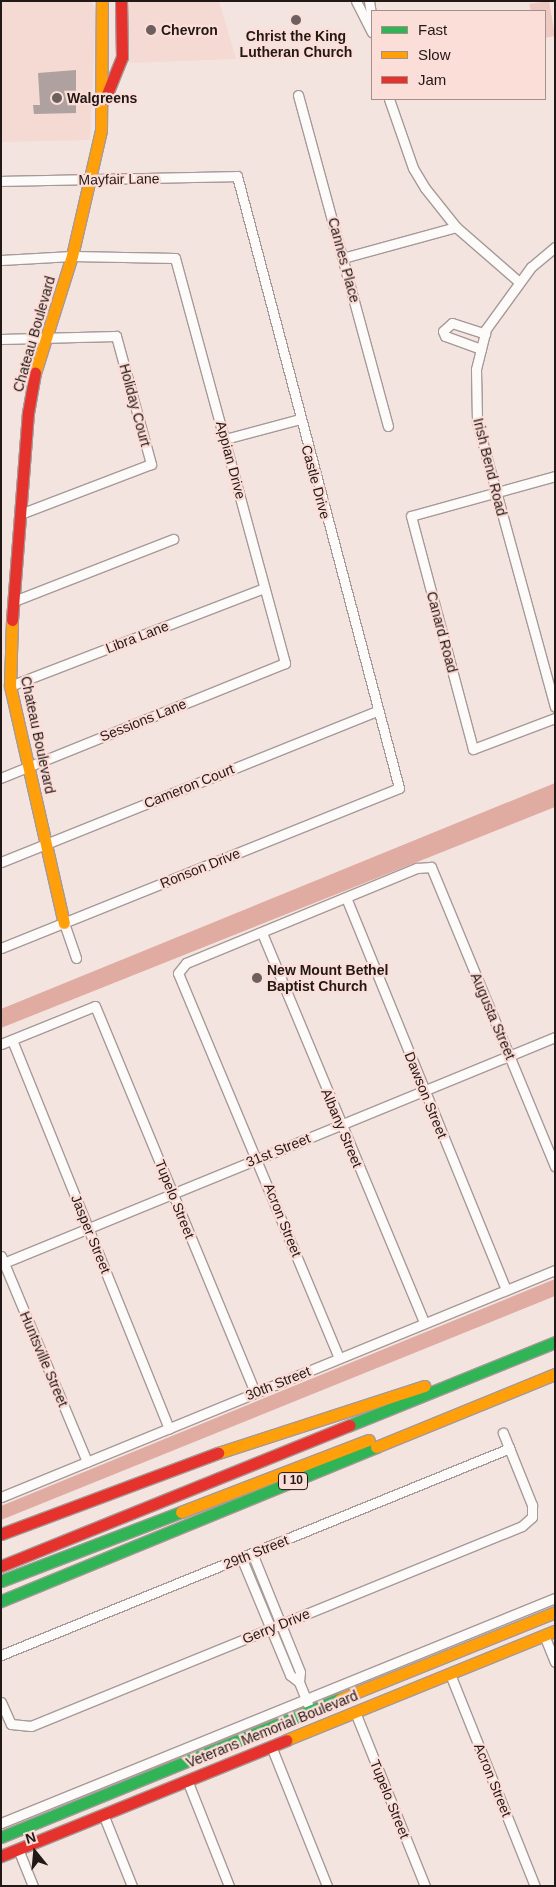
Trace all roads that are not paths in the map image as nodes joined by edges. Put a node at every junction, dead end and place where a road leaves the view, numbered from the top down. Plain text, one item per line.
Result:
1 (102, 1) edge
2 (121, 1) edge
3 (356, 1) edge
4 (371, 30) edge
5 (101, 57) junction
6 (122, 57) junction
7 (298, 95) dead end
8 (389, 100) edge
9 (103, 103) junction
10 (238, 176) joint
11 (91, 180) junction
12 (1, 181) edge
13 (456, 227) junction
14 (555, 247) edge
15 (72, 256) junction
16 (343, 258) junction
17 (1, 260) edge
18 (519, 282) junction
19 (485, 334) junction
20 (46, 336) junction
21 (1, 339) edge
22 (481, 349) junction
23 (300, 418) junction
24 (388, 426) dead end
25 (225, 439) junction
26 (555, 476) edge
27 (495, 493) junction
28 (20, 514) junction
29 (173, 539) dead end
30 (264, 588) junction
31 (14, 601) junction
32 (285, 663) joint
33 (10, 686) junction
34 (555, 708) edge
35 (376, 711) junction
36 (555, 718) edge
37 (29, 766) junction
38 (1, 778) edge
39 (399, 788) joint
40 (46, 844) junction
41 (1, 862) edge
42 (347, 900) junction
43 (64, 923) junction
44 (262, 933) junction
45 (1, 948) edge
46 (76, 958) dead end
47 (555, 1037) edge
48 (12, 1040) junction
49 (1, 1044) edge
50 (509, 1055) junction
51 (424, 1090) junction
52 (340, 1125) junction
53 (257, 1159) junction
54 (555, 1166) edge
55 (173, 1194) junction
56 (89, 1229) junction
57 (2, 1261) edge
58 (555, 1270) edge
59 (506, 1290) junction
60 (424, 1323) junction
61 (555, 1342) edge
62 (339, 1358) junction
63 (495, 1366) junction
64 (555, 1374) edge
65 (254, 1393) junction
66 (489, 1401) junction
67 (169, 1428) junction
68 (503, 1433) dead end
69 (510, 1448) junction
70 (87, 1462) junction
71 (1, 1496) edge
72 (87, 1531) junction
73 (1, 1534) edge
74 (252, 1553) junction
75 (1, 1555) edge
76 (242, 1557) junction
77 (1, 1566) edge
78 (1, 1581) edge
79 (555, 1598) edge
80 (6, 1600) edge
81 (1, 1607) edge
82 (555, 1612) edge
83 (281, 1624) junction
84 (270, 1629) junction
85 (549, 1633) edge
86 (466, 1648) junction
87 (1, 1655) edge
88 (555, 1662) edge
89 (450, 1674) junction
90 (401, 1675) junction
91 (299, 1682) junction
92 (421, 1685) junction
93 (306, 1700) junction
94 (1, 1702) edge
95 (368, 1707) junction
96 (310, 1711) junction
97 (355, 1712) junction
98 (270, 1728) junction
99 (271, 1746) junction
100 (214, 1769) junction
101 (187, 1780) junction
102 (93, 1800) junction
103 (103, 1814) junction
104 (1, 1823) edge
105 (1, 1839) edge
106 (42, 1839) junction
107 (1, 1848) edge
108 (18, 1848) junction
109 (1, 1856) edge
110 (33, 1886) edge
111 (132, 1886) edge
112 (229, 1886) edge
113 (327, 1886) edge
114 (425, 1886) edge
115 (536, 1886) edge

1 - 5 main road, Chateau Boulevard
2 - 6 main road, Chateau Boulevard
3 - 4 street
5 - 6 main road
5 - 9 main road, Chateau Boulevard
6 - 9 main road, Chateau Boulevard
7 - 16 street, Cannes Place
8 - 13 street
9 - 11 main road, Chateau Boulevard
10 - 11 street, Mayfair Lane
10 - 23 street, Castle Drive
11 - 12 street, Mayfair Lane
11 - 15 main road, Chateau Boulevard
13 - 16 street
13 - 18 street
14 - 18 street, Irish Bend Road
15 - 17 street
15 - 20 main road, Chateau Boulevard
15 - 25 street, Appian Drive
16 - 24 street, Cannes Place
18 - 19 street, Irish Bend Road
19 - 22 street, Irish Bend Road
19 - 22 street
20 - 21 street
20 - 28 main road, Chateau Boulevard
20 - 28 street, Holiday Court
22 - 27 street, Irish Bend Road
23 - 25 street
23 - 35 street, Castle Drive
25 - 30 street, Appian Drive
26 - 27 street
27 - 34 street, Irish Bend Road
27 - 36 street, Canard Road
28 - 31 main road, Chateau Boulevard
29 - 31 street
30 - 32 street, Appian Drive
30 - 33 street, Libra Lane
31 - 33 main road, Chateau Boulevard
32 - 37 street, Sessions Lane
33 - 37 main road, Chateau Boulevard
35 - 39 street, Castle Drive
35 - 40 street, Cameron Court
37 - 38 street, Sessions Lane
37 - 40 main road, Chateau Boulevard
39 - 43 street, Ronson Drive
40 - 41 street, Cameron Court
40 - 43 main road, Chateau Boulevard
42 - 44 street
42 - 50 street, Augusta Street
42 - 51 street, Dawson Street
43 - 45 street, Ronson Drive
43 - 46 street, Chateau Boulevard
44 - 52 street, Albany Street
44 - 53 street, Acron Street
47 - 50 street, 31st Street
48 - 49 street
48 - 55 street, Tupelo Street
48 - 56 street, Jasper Street
50 - 51 street, 31st Street
50 - 54 street, Augusta Street
51 - 52 street, 31st Street
51 - 59 street, Dawson Street
52 - 53 street, 31st Street
52 - 60 street, Albany Street
53 - 55 street, 31st Street
53 - 62 street, Acron Street
55 - 56 street, 31st Street
55 - 65 street, Tupelo Street
56 - 57 street, 31st Street
56 - 67 street, Jasper Street
57 - 70 street, Huntsville Street
58 - 59 street, 30th Street
59 - 60 street, 30th Street
60 - 62 street, 30th Street
61 - 63 main road, I 10
62 - 65 street, 30th Street
63 - 72 main road, I 10
63 - 73 main road
64 - 66 main road, I 10
65 - 67 street, 30th Street
66 - 78 main road
66 - 80 main road, I 10
67 - 70 street, 30th Street
68 - 69 street
69 - 74 street, 29th Street
69 - 83 street, Gerry Drive
70 - 71 street, 30th Street
72 - 75 main road
72 - 77 main road, I 10
74 - 76 street, 29th Street
74 - 83 street
76 - 84 street
76 - 87 street, 29th Street
79 - 93 street
80 - 81 main road
82 - 86 main road, Veterans Memorial Boulevard
83 - 84 street, Gerry Drive
83 - 91 street
84 - 91 street
84 - 94 street, Gerry Drive
85 - 88 street
85 - 89 main road, Veterans Memorial Boulevard
86 - 90 main road, Veterans Memorial Boulevard
86 - 92 main road
89 - 92 main road, Veterans Memorial Boulevard
89 - 115 street, Acron Street
90 - 95 main road
90 - 96 main road, Veterans Memorial Boulevard
91 - 93 street
92 - 95 main road, Veterans Memorial Boulevard
93 - 96 street
93 - 104 street
95 - 97 main road, Veterans Memorial Boulevard
96 - 98 main road, Veterans Memorial Boulevard
97 - 99 main road, Veterans Memorial Boulevard
97 - 114 street, Tupelo Street
98 - 100 main road
98 - 102 main road, Veterans Memorial Boulevard
99 - 100 main road, Veterans Memorial Boulevard
99 - 113 street
100 - 101 main road, Veterans Memorial Boulevard
101 - 103 main road, Veterans Memorial Boulevard
101 - 112 street
102 - 105 main road, Veterans Memorial Boulevard
102 - 106 main road
103 - 106 main road, Veterans Memorial Boulevard
103 - 111 street
105 - 107 main road
106 - 108 main road, Veterans Memorial Boulevard
108 - 109 main road, Veterans Memorial Boulevard
108 - 110 street

